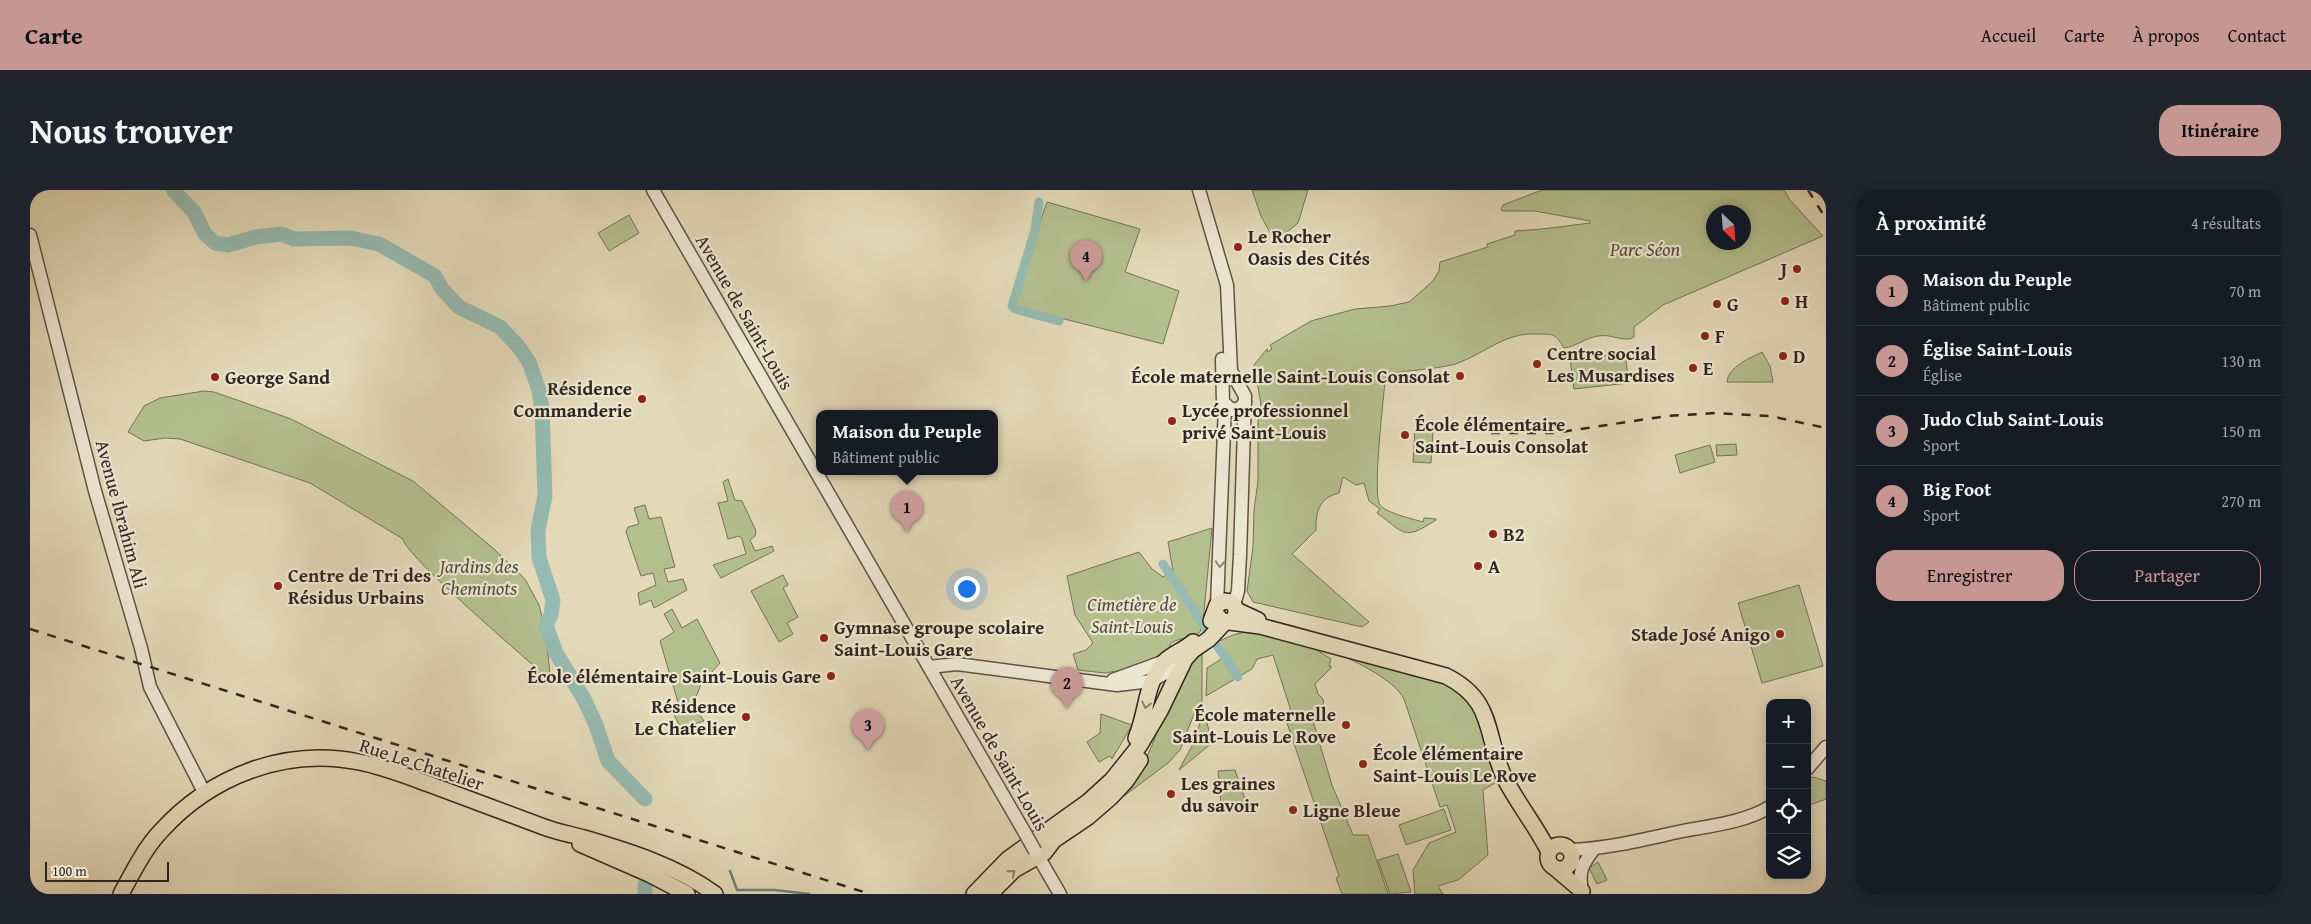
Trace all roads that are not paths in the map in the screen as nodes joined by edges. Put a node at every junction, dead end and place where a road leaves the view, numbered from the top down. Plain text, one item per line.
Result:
1 (653, 190) edge
2 (1194, 190) edge
3 (1200, 190) edge
4 (30, 235) edge
5 (1241, 389) junction
6 (1224, 400) junction
7 (1245, 402) junction
8 (816, 472) edge
9 (818, 475) edge
10 (1223, 494) junction
11 (1243, 495) junction
12 (1242, 522) junction
13 (1222, 523) junction
14 (1226, 613) junction
15 (1260, 626) junction
16 (1209, 639) junction
17 (1185, 659) junction
18 (1165, 661) junction
19 (929, 667) junction
20 (1151, 681) junction
21 (1100, 684) junction
22 (1160, 711) junction
23 (1826, 747) edge
24 (1811, 764) edge
25 (1122, 769) junction
26 (204, 792) junction
27 (1766, 809) edge
28 (1594, 849) junction
29 (1036, 854) junction
30 (1562, 857) junction
31 (646, 864) junction
32 (1583, 892) edge
33 (121, 894) edge
34 (687, 894) edge
35 (715, 894) edge
36 (974, 894) edge
37 (990, 894) edge
38 (1060, 894) edge

1 - 8 street, Avenue de Saint-Louis
2 - 6 street
3 - 5 street
4 - 26 street, Avenue Ibrahim Ali
5 - 6 street
5 - 7 street
6 - 7 street
6 - 10 street
7 - 11 street
9 - 19 street, Avenue de Saint-Louis
10 - 11 street
10 - 13 street
11 - 12 street
12 - 13 street
12 - 14 street
13 -> 14 street
14 - 15 main road
14 - 16 main road
14 - 18 main road
14 - 30 main road
15 - 16 main road
15 - 30 main road
16 - 17 main road
17 - 20 street
17 - 22 main road
18 - 20 main road
18 - 21 street
19 - 21 street
19 - 29 street, Avenue de Saint-Louis, bridge
20 - 21 street
20 -> 25 main road
22 - 25 main road
22 - 29 main road
23 - 24 street
25 - 36 main road
26 - 31 main road, Rue Le Chatelier
26 - 33 main road, Rue Le Chatelier
27 - 28 street
28 - 30 street
28 - 32 street
37 -> 29 main road
29 - 38 street, Avenue de Saint-Louis
30 - 32 main road
31 - 34 main road, Rue Le Chatelier
31 - 35 main road

